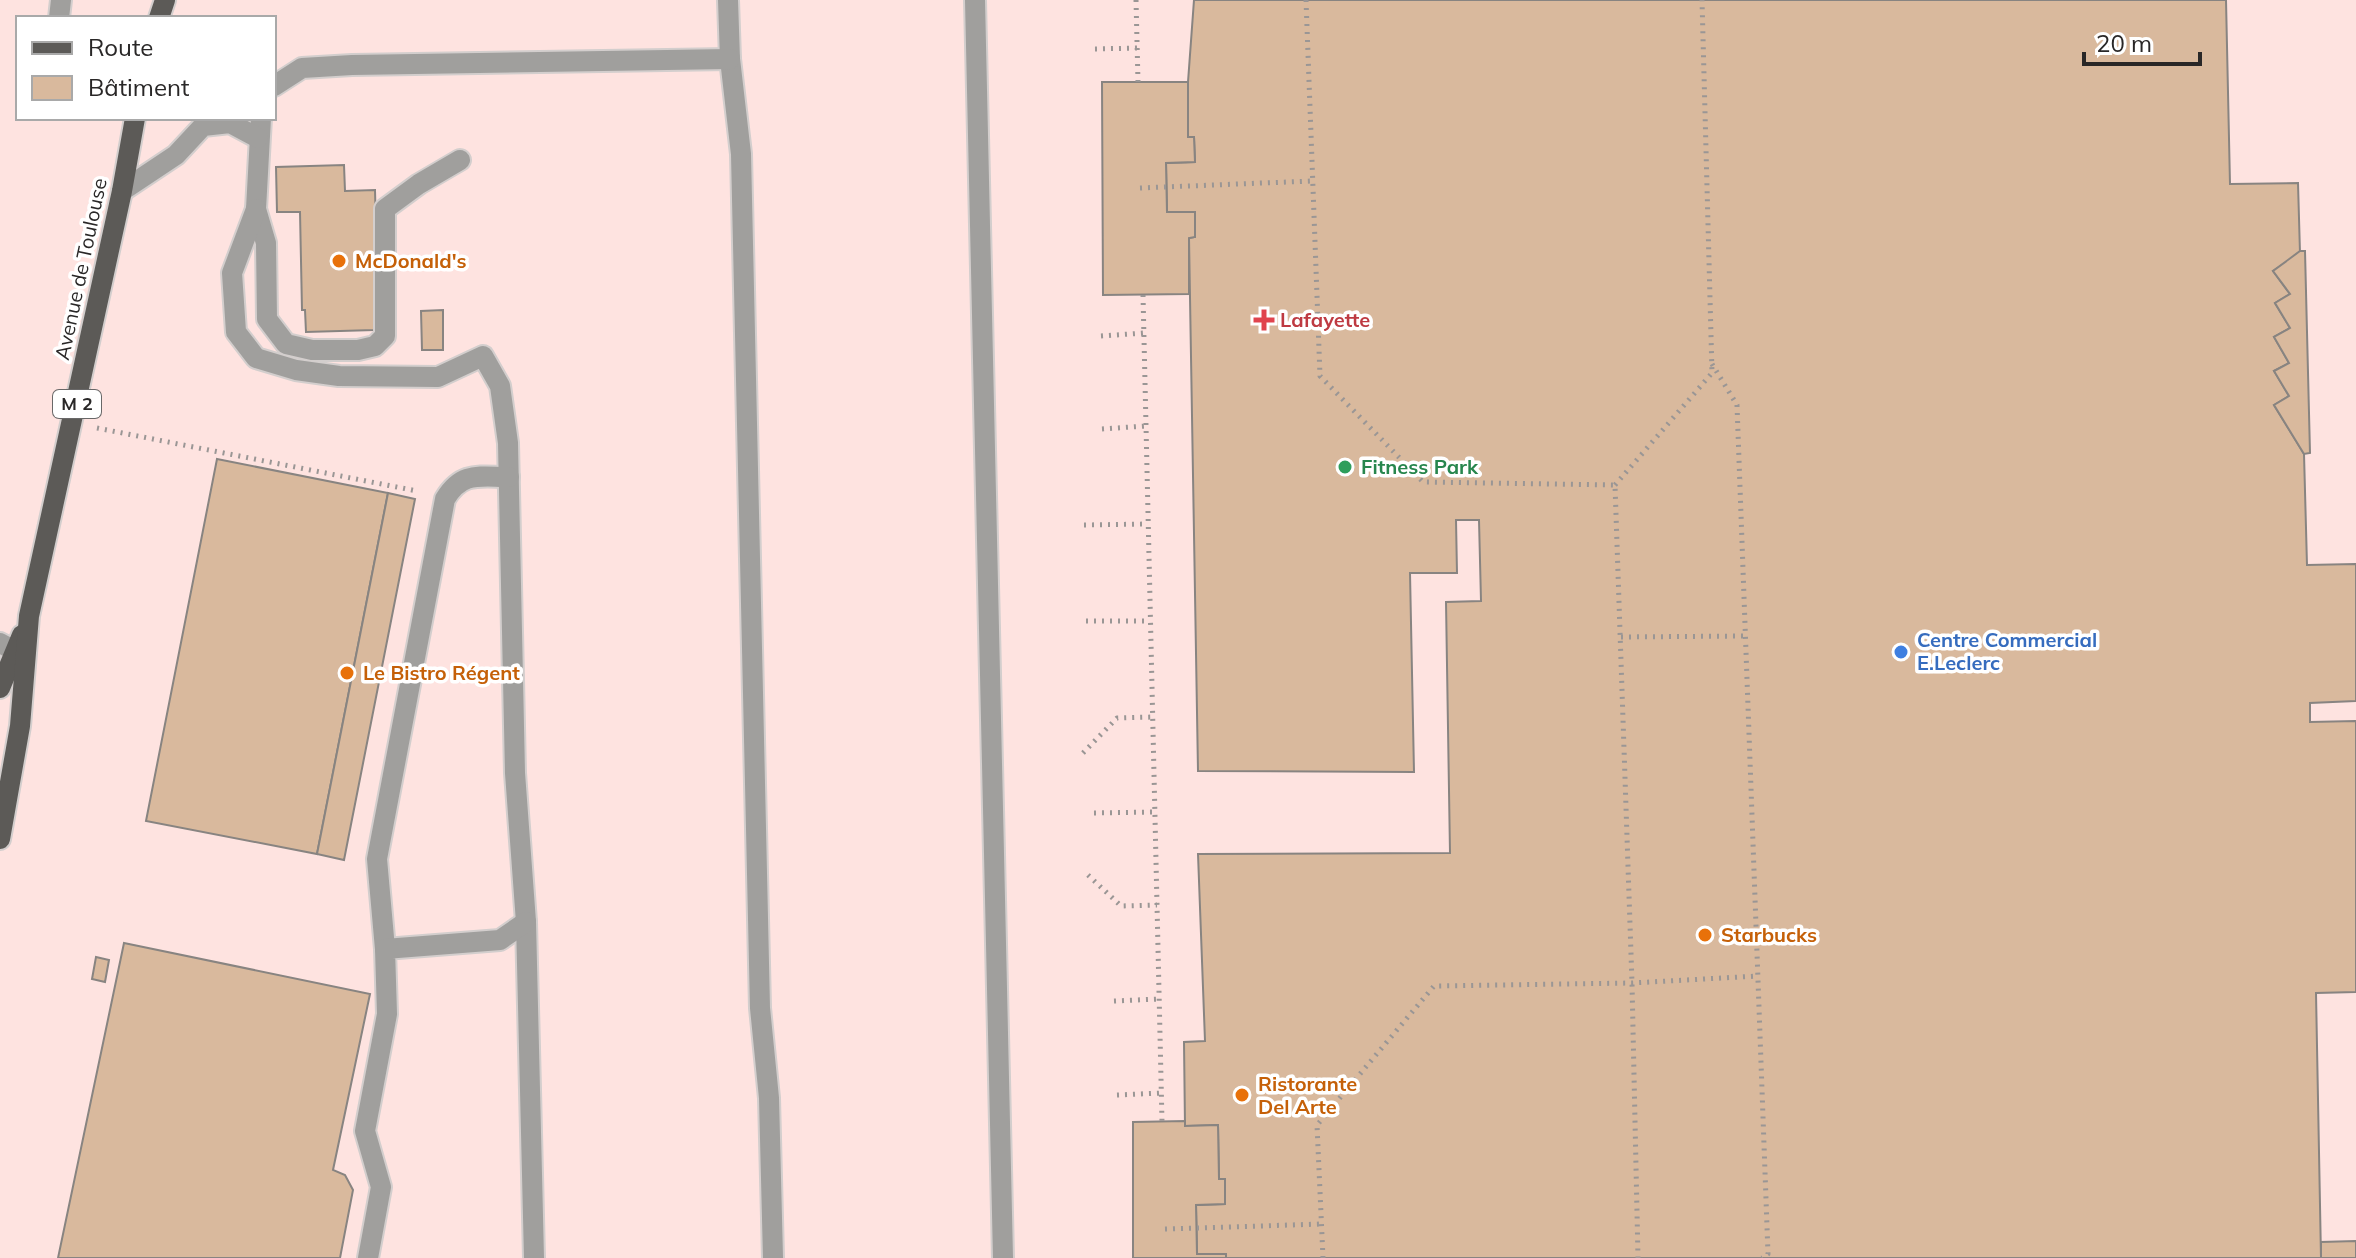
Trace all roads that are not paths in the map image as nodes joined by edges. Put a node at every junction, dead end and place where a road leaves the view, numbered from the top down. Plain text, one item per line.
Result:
1 (728, 0) edge
2 (975, 0) edge
3 (730, 59) junction
4 (276, 85) edge
5 (135, 120) edge
6 (260, 128) edge
7 (460, 160) dead end
8 (122, 191) junction
9 (256, 209) junction
10 (509, 477) junction
11 (29, 616) junction
12 (8, 647) edge
13 (0, 688) edge
14 (0, 839) edge
15 (526, 922) junction
16 (385, 949) junction
17 (368, 1258) edge
18 (534, 1258) edge
19 (773, 1258) edge
20 (1003, 1258) edge

1 - 3 lane
2 - 20 lane
3 - 4 lane
3 - 19 lane
5 - 8 main road, Avenue de Toulouse / M 2
6 - 8 lane
6 - 9 lane
7 - 9 lane
8 - 11 main road, Avenue de Toulouse / M 2
9 - 10 lane
10 - 15 lane
10 - 16 lane
11 - 12 main road, Avenue de Toulouse / M 2
11 - 14 main road, Avenue de Toulouse / M 2
12 - 13 main road, Avenue de Toulouse / M 2
15 - 16 lane
15 - 18 lane
16 - 17 lane

